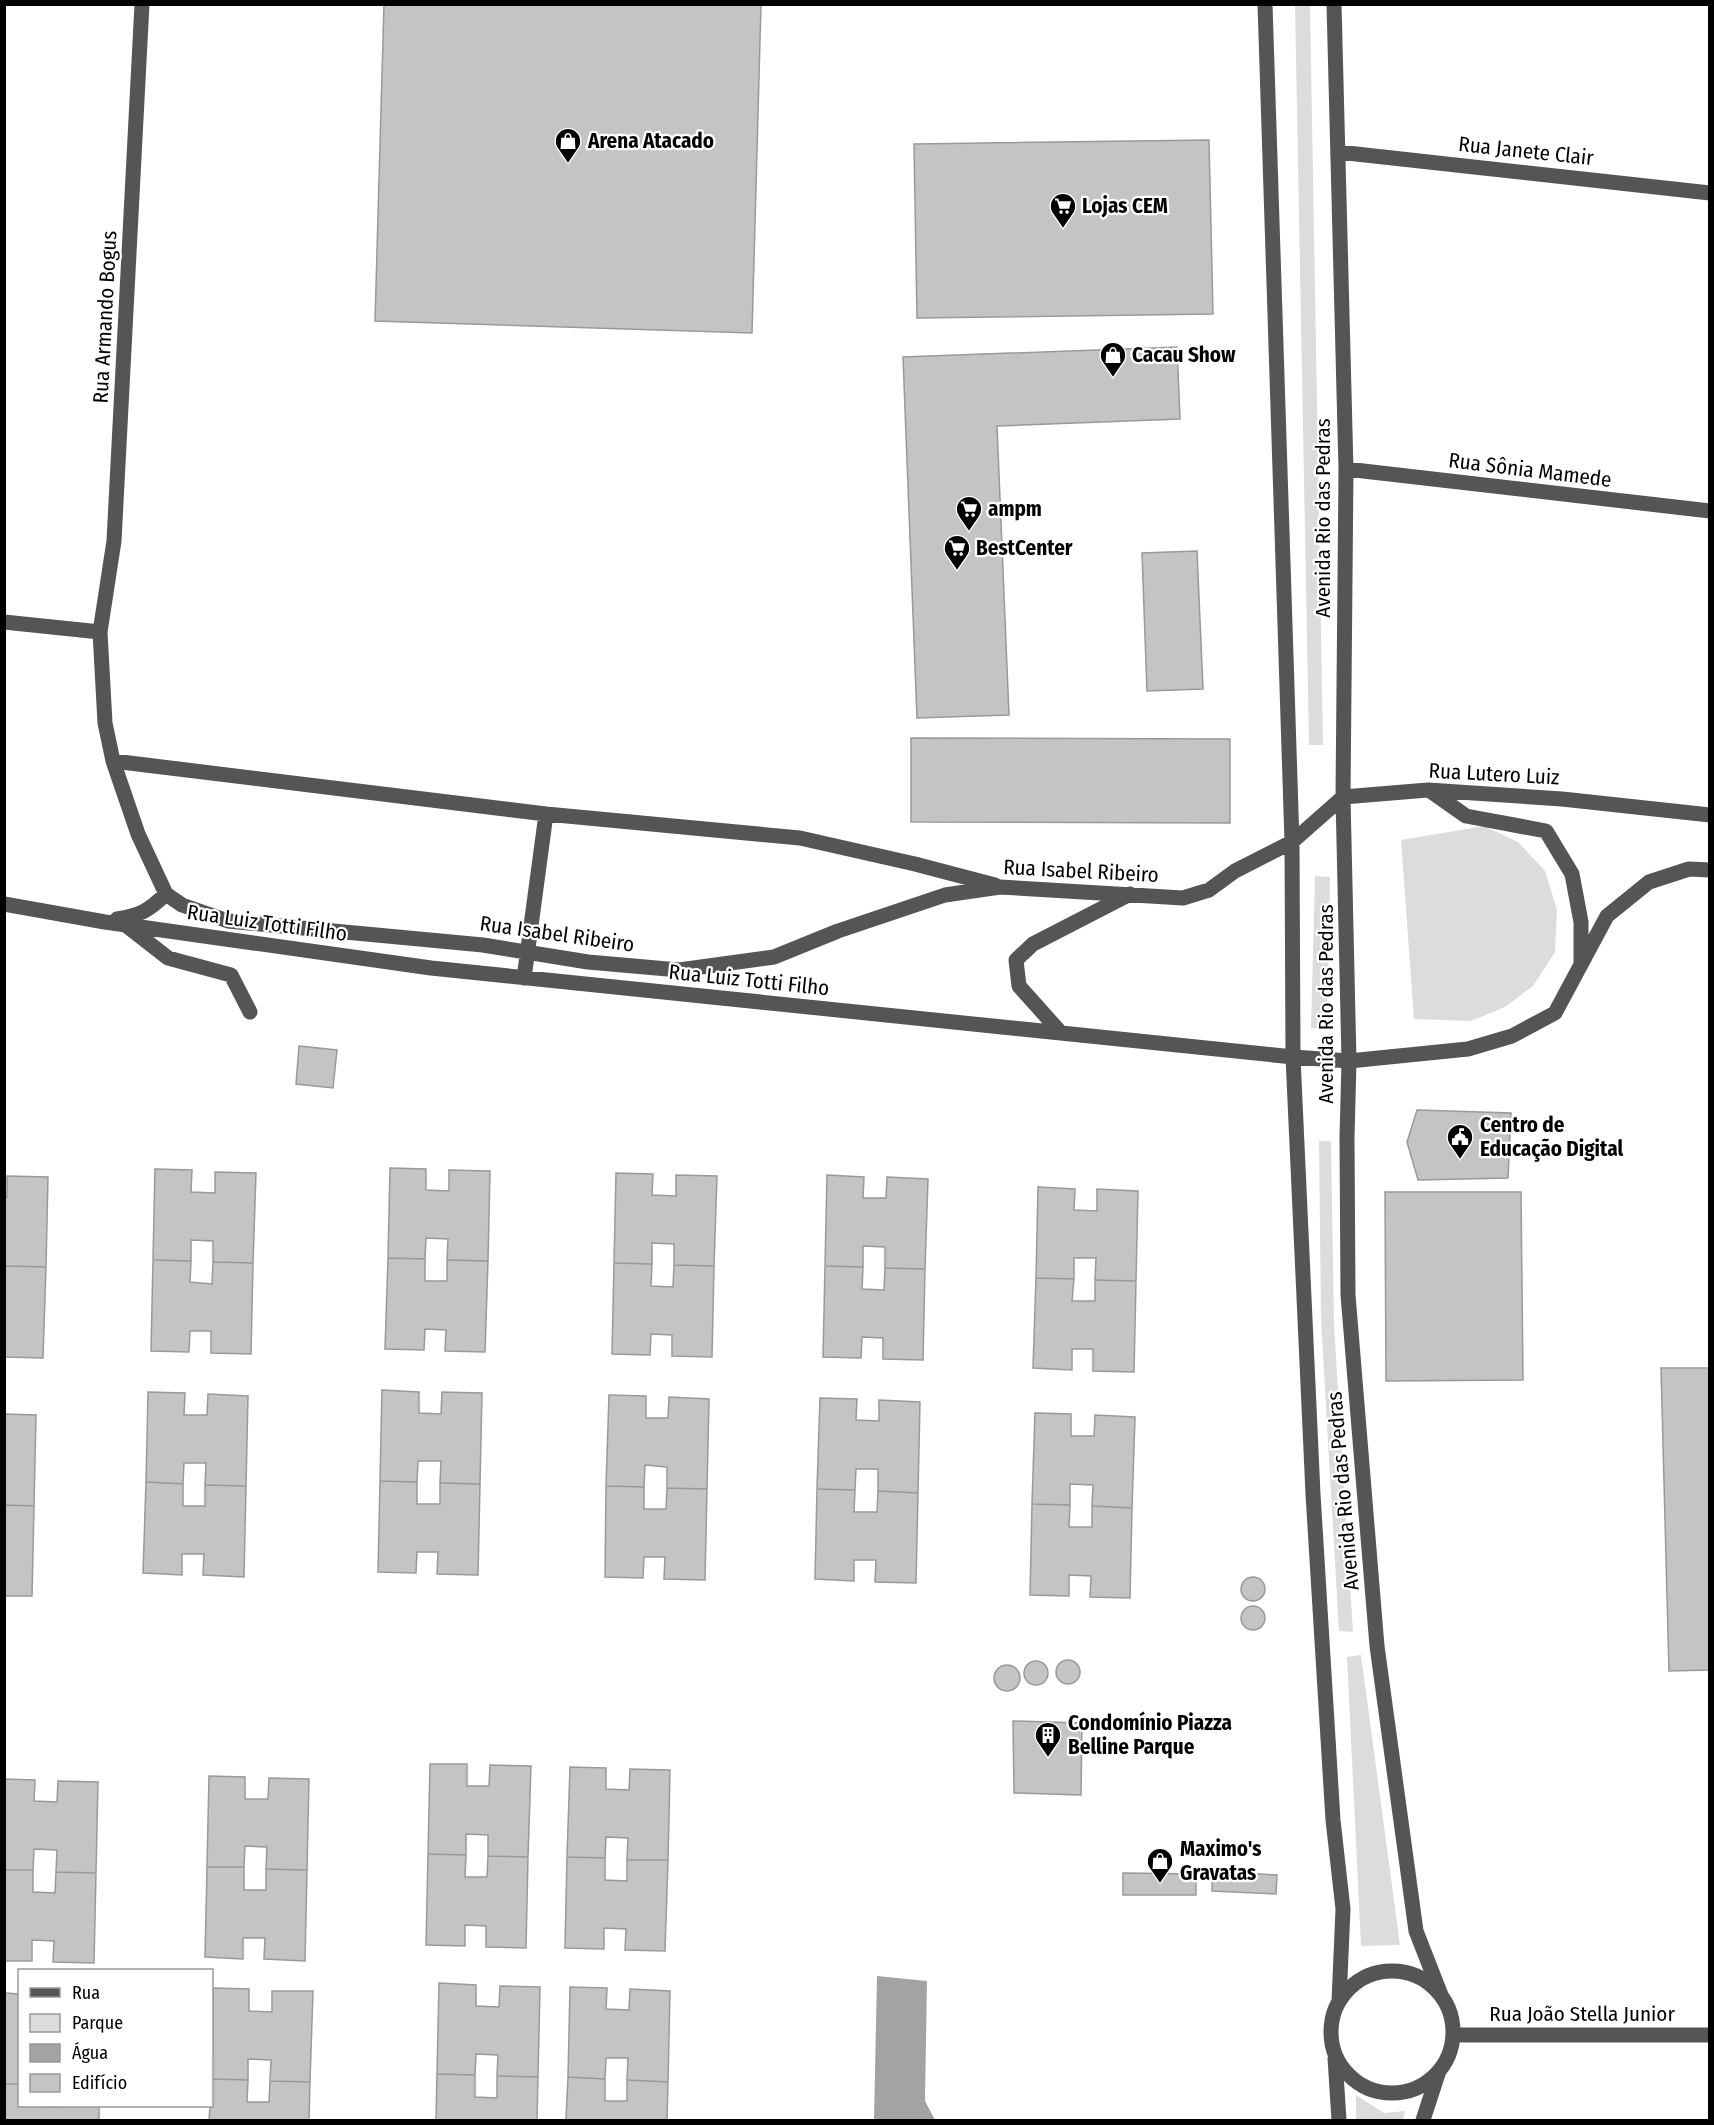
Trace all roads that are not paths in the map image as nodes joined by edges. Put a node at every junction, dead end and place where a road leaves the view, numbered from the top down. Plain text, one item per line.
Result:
1 (142, 4) edge
2 (1265, 4) edge
3 (1334, 4) edge
4 (1338, 152) junction
5 (1710, 193) edge
6 (1346, 469) junction
7 (1710, 511) edge
8 (4, 622) edge
9 (100, 632) junction
10 (113, 761) junction
11 (1428, 790) junction
12 (1343, 797) junction
13 (546, 814) junction
14 (1710, 815) edge
15 (1292, 842) junction
16 (1710, 870) edge
17 (1000, 887) junction
18 (166, 894) junction
19 (1130, 894) junction
20 (4, 904) edge
21 (105, 922) junction
22 (125, 924) junction
23 (528, 952) junction
24 (1581, 966) junction
25 (524, 978) junction
26 (250, 1012) dead end
27 (1061, 1033) junction
28 (1293, 1057) junction
29 (1349, 1061) junction
30 (1441, 1995) junction
31 (1339, 2001) junction
32 (1454, 2035) junction
33 (1710, 2035) edge
34 (1335, 2055) junction
35 (1438, 2074) junction
36 (1339, 2121) edge
37 (1423, 2121) edge

1 - 9 street, Rua Armando Bogus
2 - 15 street, Avenida Rio das Pedras
3 - 4 street, Avenida Rio das Pedras
4 - 5 street, Rua Janete Clair
4 - 6 street, Avenida Rio das Pedras
6 - 7 street, Rua Sônia Mamede
6 - 12 street, Avenida Rio das Pedras
8 - 9 street
9 - 10 street
10 - 13 street
10 - 18 street
11 - 12 street, Rua Lutero Luiz
11 - 14 street, Rua Lutero Luiz
11 - 24 street
12 - 15 street
12 - 29 street, Avenida Rio das Pedras
13 - 17 street
13 - 23 street
15 - 19 street, Rua Isabel Ribeiro
15 - 28 street, Avenida Rio das Pedras
16 - 24 street
17 - 19 street, Rua Isabel Ribeiro
17 - 23 street, Rua Isabel Ribeiro
18 - 21 street
18 - 23 street, Rua Isabel Ribeiro
19 - 27 street
20 - 21 street, Rua Luiz Totti Filho
21 - 22 street, Rua Luiz Totti Filho
22 - 25 street, Rua Luiz Totti Filho
22 - 26 street
23 - 25 street
24 - 29 street
25 - 27 street, Rua Luiz Totti Filho
27 - 28 street, Rua Luiz Totti Filho
28 - 29 street, Rua Luiz Totti Filho
28 - 31 street, Avenida Rio das Pedras
29 - 30 street, Avenida Rio das Pedras
30 - 31 street
30 - 32 street
31 - 34 street
32 - 33 street, Rua João Stella Junior
32 - 35 street
34 - 35 street
34 - 36 street
35 - 37 street

